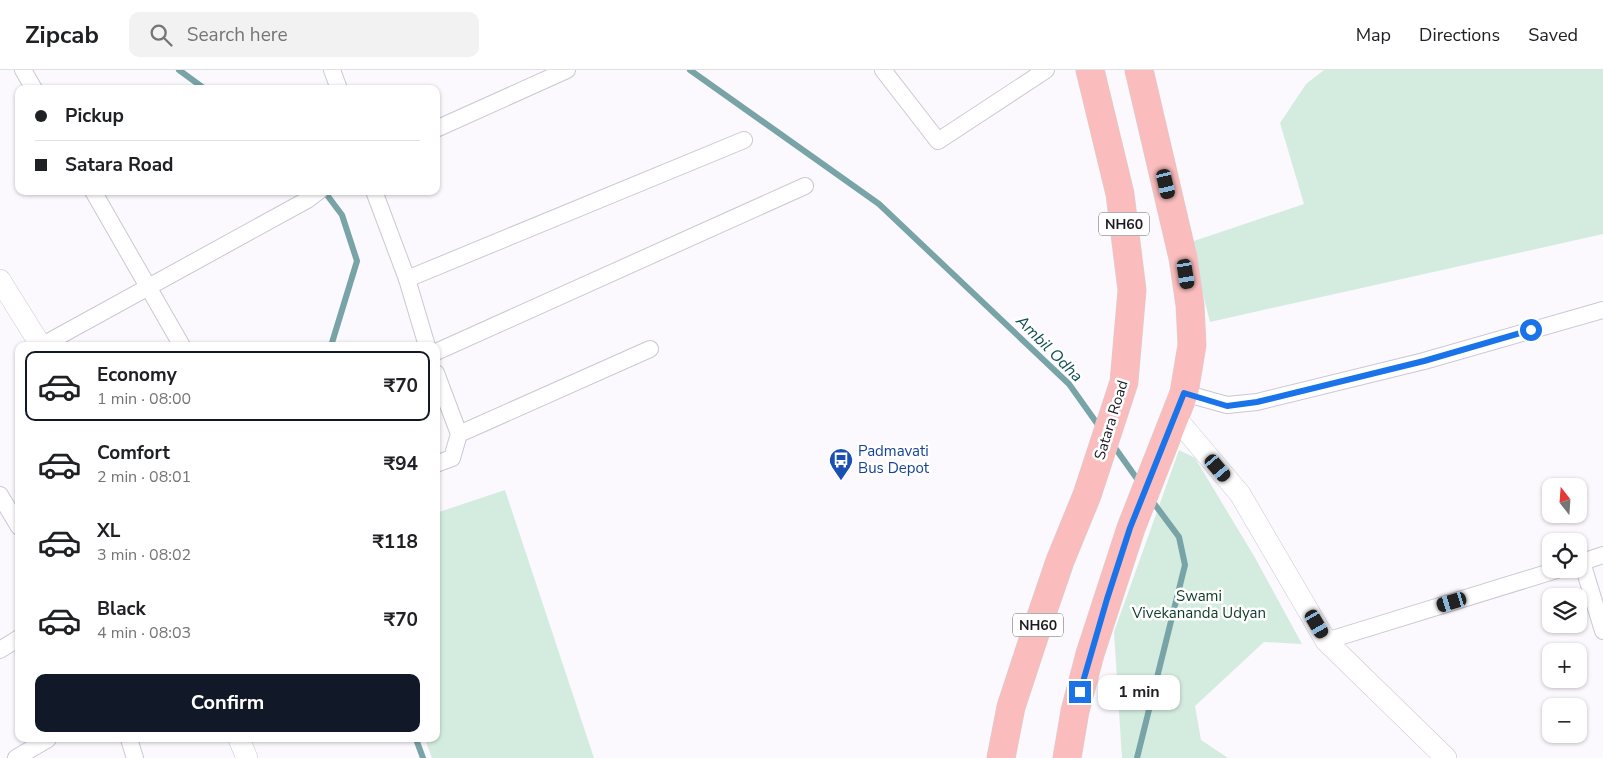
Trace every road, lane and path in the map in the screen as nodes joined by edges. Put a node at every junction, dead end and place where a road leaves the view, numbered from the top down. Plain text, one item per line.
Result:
1 (24, 70) edge
2 (332, 70) edge
3 (567, 70) edge
4 (883, 70) edge
5 (1046, 70) edge
6 (1090, 70) edge
7 (1139, 70) edge
8 (32, 85) edge
9 (338, 85) edge
10 (440, 127) edge
11 (744, 140) dead end
12 (805, 186) dead end
13 (95, 195) edge
14 (376, 195) edge
15 (313, 196) edge
16 (407, 279) junction
17 (0, 280) edge
18 (148, 287) junction
19 (1603, 310) edge
20 (39, 342) edge
21 (48, 342) edge
22 (180, 342) edge
23 (426, 342) edge
24 (650, 349) dead end
25 (440, 350) edge
26 (440, 384) edge
27 (1179, 405) junction
28 (459, 434) junction
29 (440, 462) edge
30 (0, 495) edge
31 (10, 522) edge
32 (1603, 555) edge
33 (1587, 560) edge
34 (1542, 574) edge
35 (1585, 578) edge
36 (1603, 631) edge
37 (1326, 640) junction
38 (15, 641) edge
39 (0, 650) edge
40 (43, 742) edge
41 (130, 742) edge
42 (240, 742) edge
43 (16, 758) edge
44 (135, 758) edge
45 (247, 758) edge
46 (1000, 758) edge
47 (1067, 758) edge
48 (1446, 758) edge

1 - 8 street
2 - 9 street
3 - 10 street
4 - 5 street
6 - 46 highway, Satara Road / NH60
7 - 27 highway
11 - 16 street
12 - 25 street
13 - 18 street
14 - 16 street
15 - 18 street
16 - 23 street
17 - 20 street
18 - 21 street
18 - 22 street
19 - 27 street
24 - 28 street
26 - 28 street
27 - 37 street
27 - 47 highway
28 - 29 street
30 - 31 street
32 - 33 street
34 - 37 street
35 - 36 street
37 - 48 street
38 - 39 street
40 - 43 street
41 - 44 street
42 - 45 street

